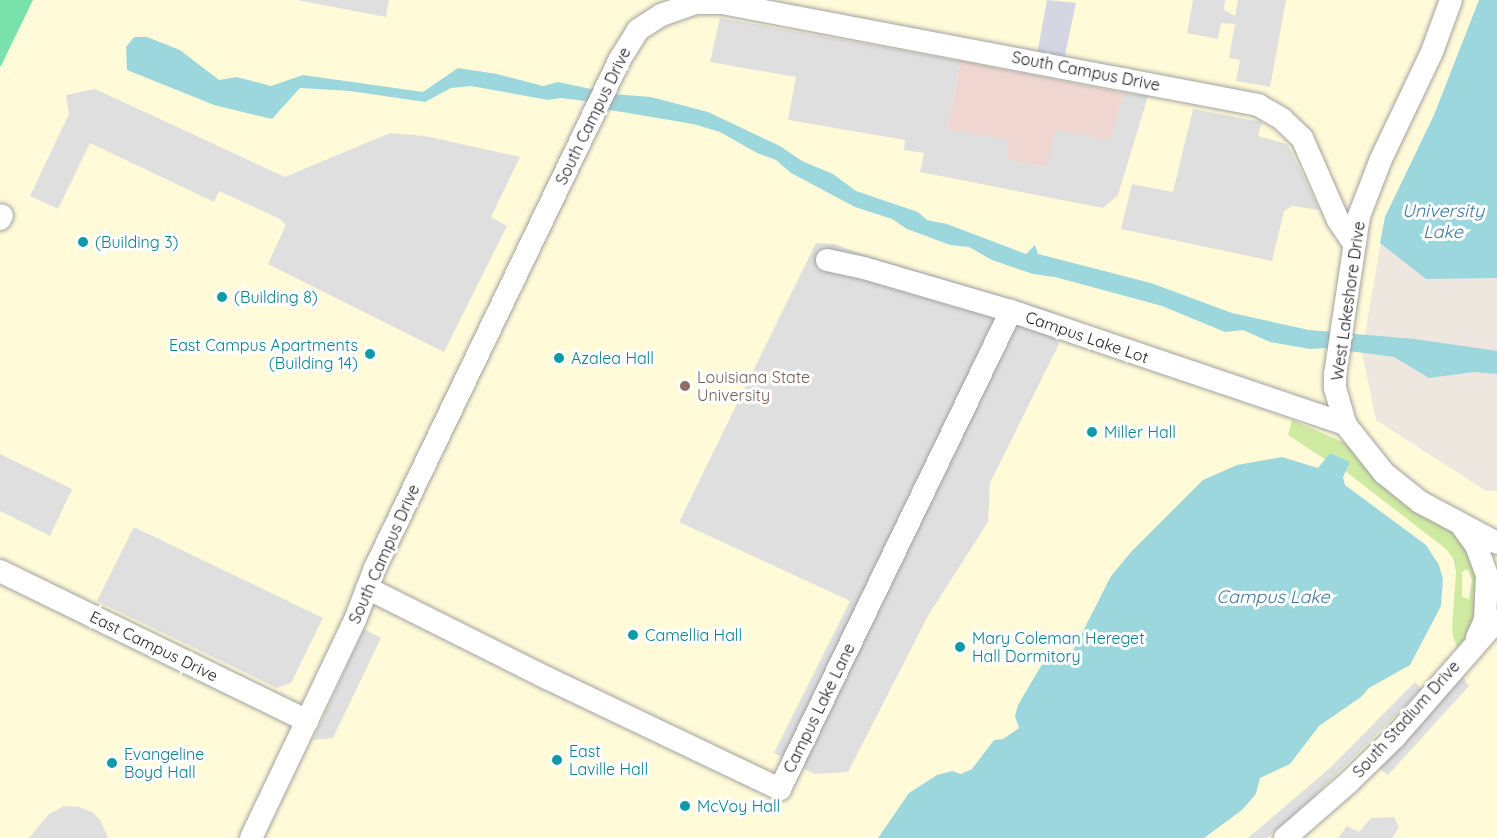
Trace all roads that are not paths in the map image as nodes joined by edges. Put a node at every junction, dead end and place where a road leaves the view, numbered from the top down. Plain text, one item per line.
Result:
1 (1451, 0) edge
2 (1354, 244) junction
3 (827, 260) dead end
4 (1011, 311) junction
5 (1345, 424) junction
6 (1460, 522) junction
7 (1497, 527) edge
8 (1497, 543) edge
9 (0, 571) edge
10 (367, 588) junction
11 (1497, 620) edge
12 (1476, 642) junction
13 (307, 721) junction
14 (251, 838) edge
15 (1285, 838) edge

1 - 2 street, West Lakeshore Drive
2 - 5 street, West Lakeshore Drive
2 - 10 street, South Campus Drive
3 - 4 street, Campus Lake Lot
4 - 5 street, Campus Lake Lot
4 - 10 street, Campus Lake Lane
5 - 6 street, West Lakeshore Drive
6 - 7 street
6 - 8 street, West Lakeshore Drive
6 - 12 street
9 - 13 street, East Campus Drive
10 - 13 street, South Campus Drive
11 - 12 street, South Stadium Drive
12 - 15 street, South Stadium Drive
13 - 14 street, South Campus Drive

